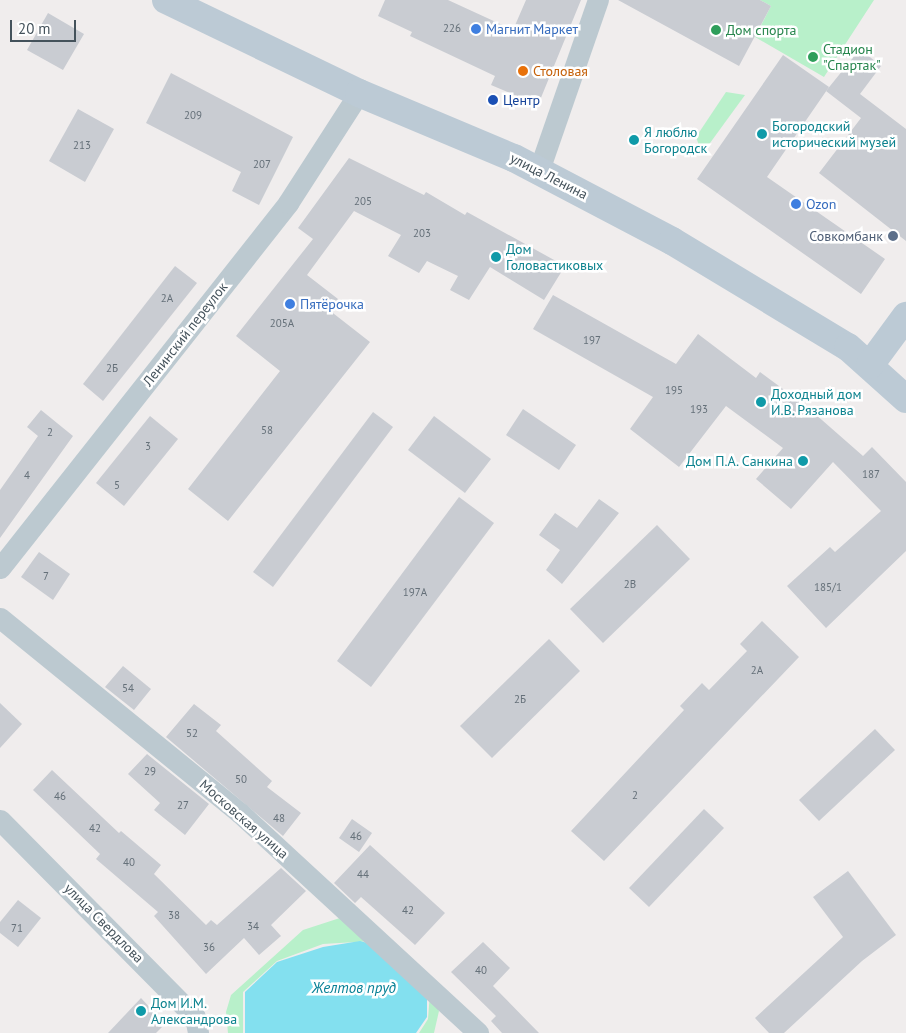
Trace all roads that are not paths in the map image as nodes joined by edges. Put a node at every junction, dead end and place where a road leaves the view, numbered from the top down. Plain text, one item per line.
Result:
1 (166, 0) edge
2 (598, 0) edge
3 (359, 93) junction
4 (539, 170) junction
5 (906, 316) edge
6 (870, 365) junction
7 (906, 400) edge
8 (0, 568) edge
9 (0, 618) edge
10 (0, 820) edge
11 (198, 1033) edge
12 (478, 1033) edge

1 - 3 main road, улица Ленина
2 - 4 street
3 - 4 main road, улица Ленина
3 - 8 street, Ленинский переулок
4 - 6 main road, улица Ленина
5 - 6 main road
6 - 7 main road, улица Ленина
9 - 12 street, Московская улица
10 - 11 street, улица Свердлова

